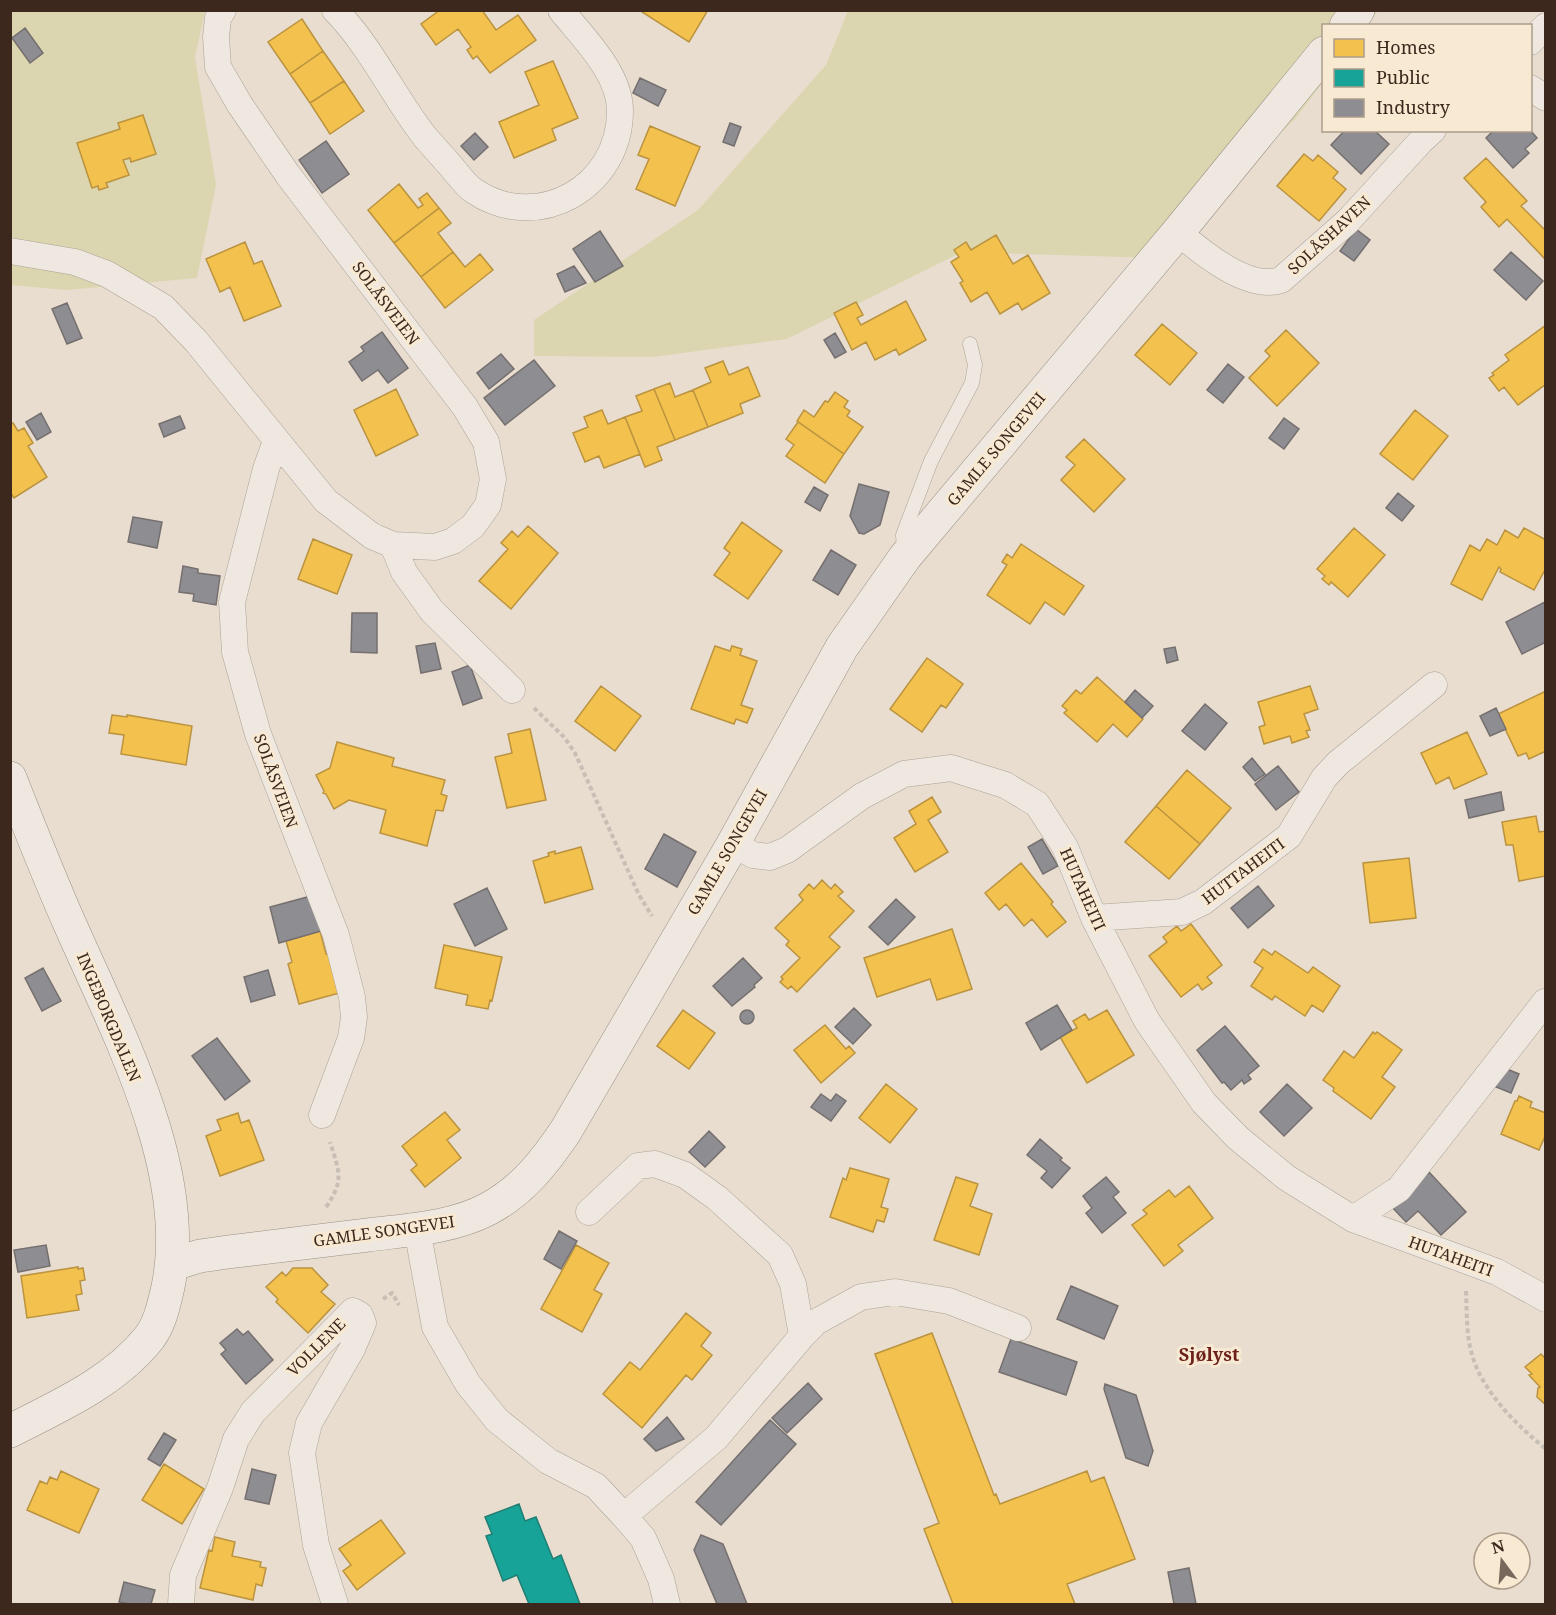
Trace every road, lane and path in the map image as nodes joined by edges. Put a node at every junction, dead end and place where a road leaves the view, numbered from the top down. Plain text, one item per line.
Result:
1 (223, 10) edge
2 (335, 10) edge
3 (561, 10) edge
4 (1358, 10) edge
5 (1348, 24) edge
6 (1545, 26) edge
7 (1532, 40) edge
8 (1322, 54) edge
9 (1532, 89) edge
10 (1545, 98) edge
11 (1431, 132) edge
12 (1178, 232) junction
13 (10, 250) edge
14 (970, 344) dead end
15 (276, 441) junction
16 (393, 545) junction
17 (905, 557) junction
18 (1434, 685) dead end
19 (512, 690) joint
20 (10, 778) edge
21 (733, 844) junction
22 (1094, 918) junction
23 (675, 942) junction
24 (1545, 1002) edge
25 (322, 1115) joint
26 (320, 1211) dead end
27 (589, 1212) dead end
28 (1353, 1219) junction
29 (417, 1229) junction
30 (1465, 1260) junction
31 (172, 1264) junction
32 (1545, 1299) edge
33 (1018, 1328) dead end
34 (802, 1336) junction
35 (10, 1431) edge
36 (1545, 1449) edge
37 (624, 1516) junction
38 (181, 1605) edge
39 (336, 1605) edge
40 (667, 1605) edge

1 - 16 street, SOLÅSVEIEN
2 - 3 street
4 - 5 main road
6 - 7 street
8 - 12 main road, GAMLE SONGEVEI
9 - 10 street
11 - 12 street, SOLÅSHAVEN
12 - 17 main road, GAMLE SONGEVEI
13 - 15 street, SOLÅSVEIEN
14 - 17 lane
15 - 16 street, SOLÅSVEIEN
15 - 25 street, SOLÅSVEIEN
16 - 19 street
17 - 21 main road, GAMLE SONGEVEI
18 - 22 street, HUTTAHEITI
19 - 23 path
20 - 31 main road, INGEBORGDALEN
21 - 22 street, HUTAHEITI
21 - 23 main road, GAMLE SONGEVEI
22 - 28 street, HUTAHEITI
23 - 29 main road, GAMLE SONGEVEI
24 - 28 street
25 - 26 path
27 - 34 street
28 - 30 street, HUTAHEITI
29 - 31 main road, GAMLE SONGEVEI
29 - 37 street
30 - 32 street, HUTAHEITI
30 - 36 path
31 - 35 main road
33 - 34 street
34 - 37 street
37 - 40 street
38 - 39 street, VOLLENE

